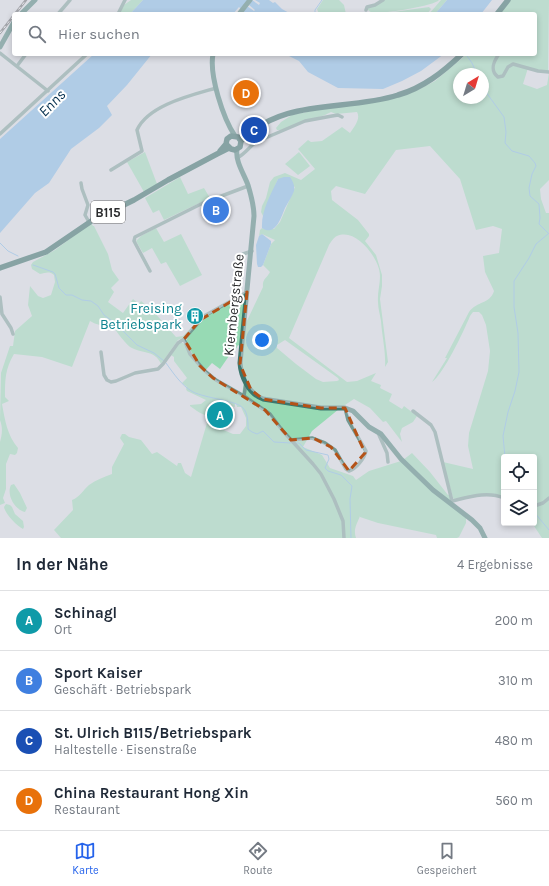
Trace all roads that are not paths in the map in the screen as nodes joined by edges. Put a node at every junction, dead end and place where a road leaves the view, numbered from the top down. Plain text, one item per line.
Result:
1 (35, 0) edge
2 (70, 0) edge
3 (125, 0) edge
4 (250, 0) edge
5 (383, 0) edge
6 (508, 0) edge
7 (366, 10) dead end
8 (23, 12) edge
9 (60, 12) edge
10 (119, 12) edge
11 (240, 12) edge
12 (499, 12) edge
13 (12, 26) edge
14 (0, 47) edge
15 (0, 53) edge
16 (24, 56) edge
17 (85, 56) edge
18 (213, 56) edge
19 (460, 56) edge
20 (497, 56) edge
21 (17, 66) junction
22 (549, 72) edge
23 (216, 88) junction
24 (48, 91) junction
25 (342, 117) dead end
26 (229, 127) junction
27 (0, 134) edge
28 (228, 138) junction
29 (238, 138) junction
30 (233, 151) junction
31 (112, 170) dead end
32 (81, 183) dead end
33 (248, 186) junction
34 (90, 222) junction
35 (252, 251) junction
36 (243, 254) dead end
37 (0, 268) edge
38 (150, 271) dead end
39 (247, 292) junction
40 (0, 297) edge
41 (13, 334) dead end
42 (184, 339) junction
43 (101, 352) dead end
44 (246, 383) junction
45 (244, 396) junction
46 (345, 408) junction
47 (413, 411) dead end
48 (379, 432) junction
49 (291, 440) junction
50 (388, 462) dead end
51 (501, 497) edge
52 (549, 498) edge
53 (452, 503) junction
54 (537, 505) edge
55 (344, 538) edge
56 (485, 538) edge

1 - 8 street
2 - 9 street
3 - 10 street
4 - 11 street
5 - 7 street
6 - 12 main road
13 - 14 street
15 - 21 street
16 - 21 street
17 - 24 street
18 - 23 street
19 - 29 main road, B115
20 - 22 street
21 - 24 street
23 - 26 street
23 - 31 street
24 - 27 street
25 - 30 street
26 - 28 street
26 - 29 street
28 - 29 main road, B115
28 - 30 main road, B115
29 - 30 main road, B115
30 - 33 street, Kiernbergstraße
30 - 34 main road, B115
32 - 34 street
33 - 35 street, Kiernbergstraße
33 - 38 street
34 - 37 main road, B115
35 - 36 street
35 - 39 street, Kiernbergstraße
39 - 42 street
39 - 44 street, Kiernbergstraße
40 - 41 street
42 - 43 street
42 - 45 street
44 - 45 street
44 - 46 street, Kiernbergstraße
45 - 49 street
46 - 48 street
46 - 49 street
47 - 53 street
48 - 50 street
48 - 53 street
49 - 55 street
51 - 53 street
52 - 54 street
53 - 56 street

